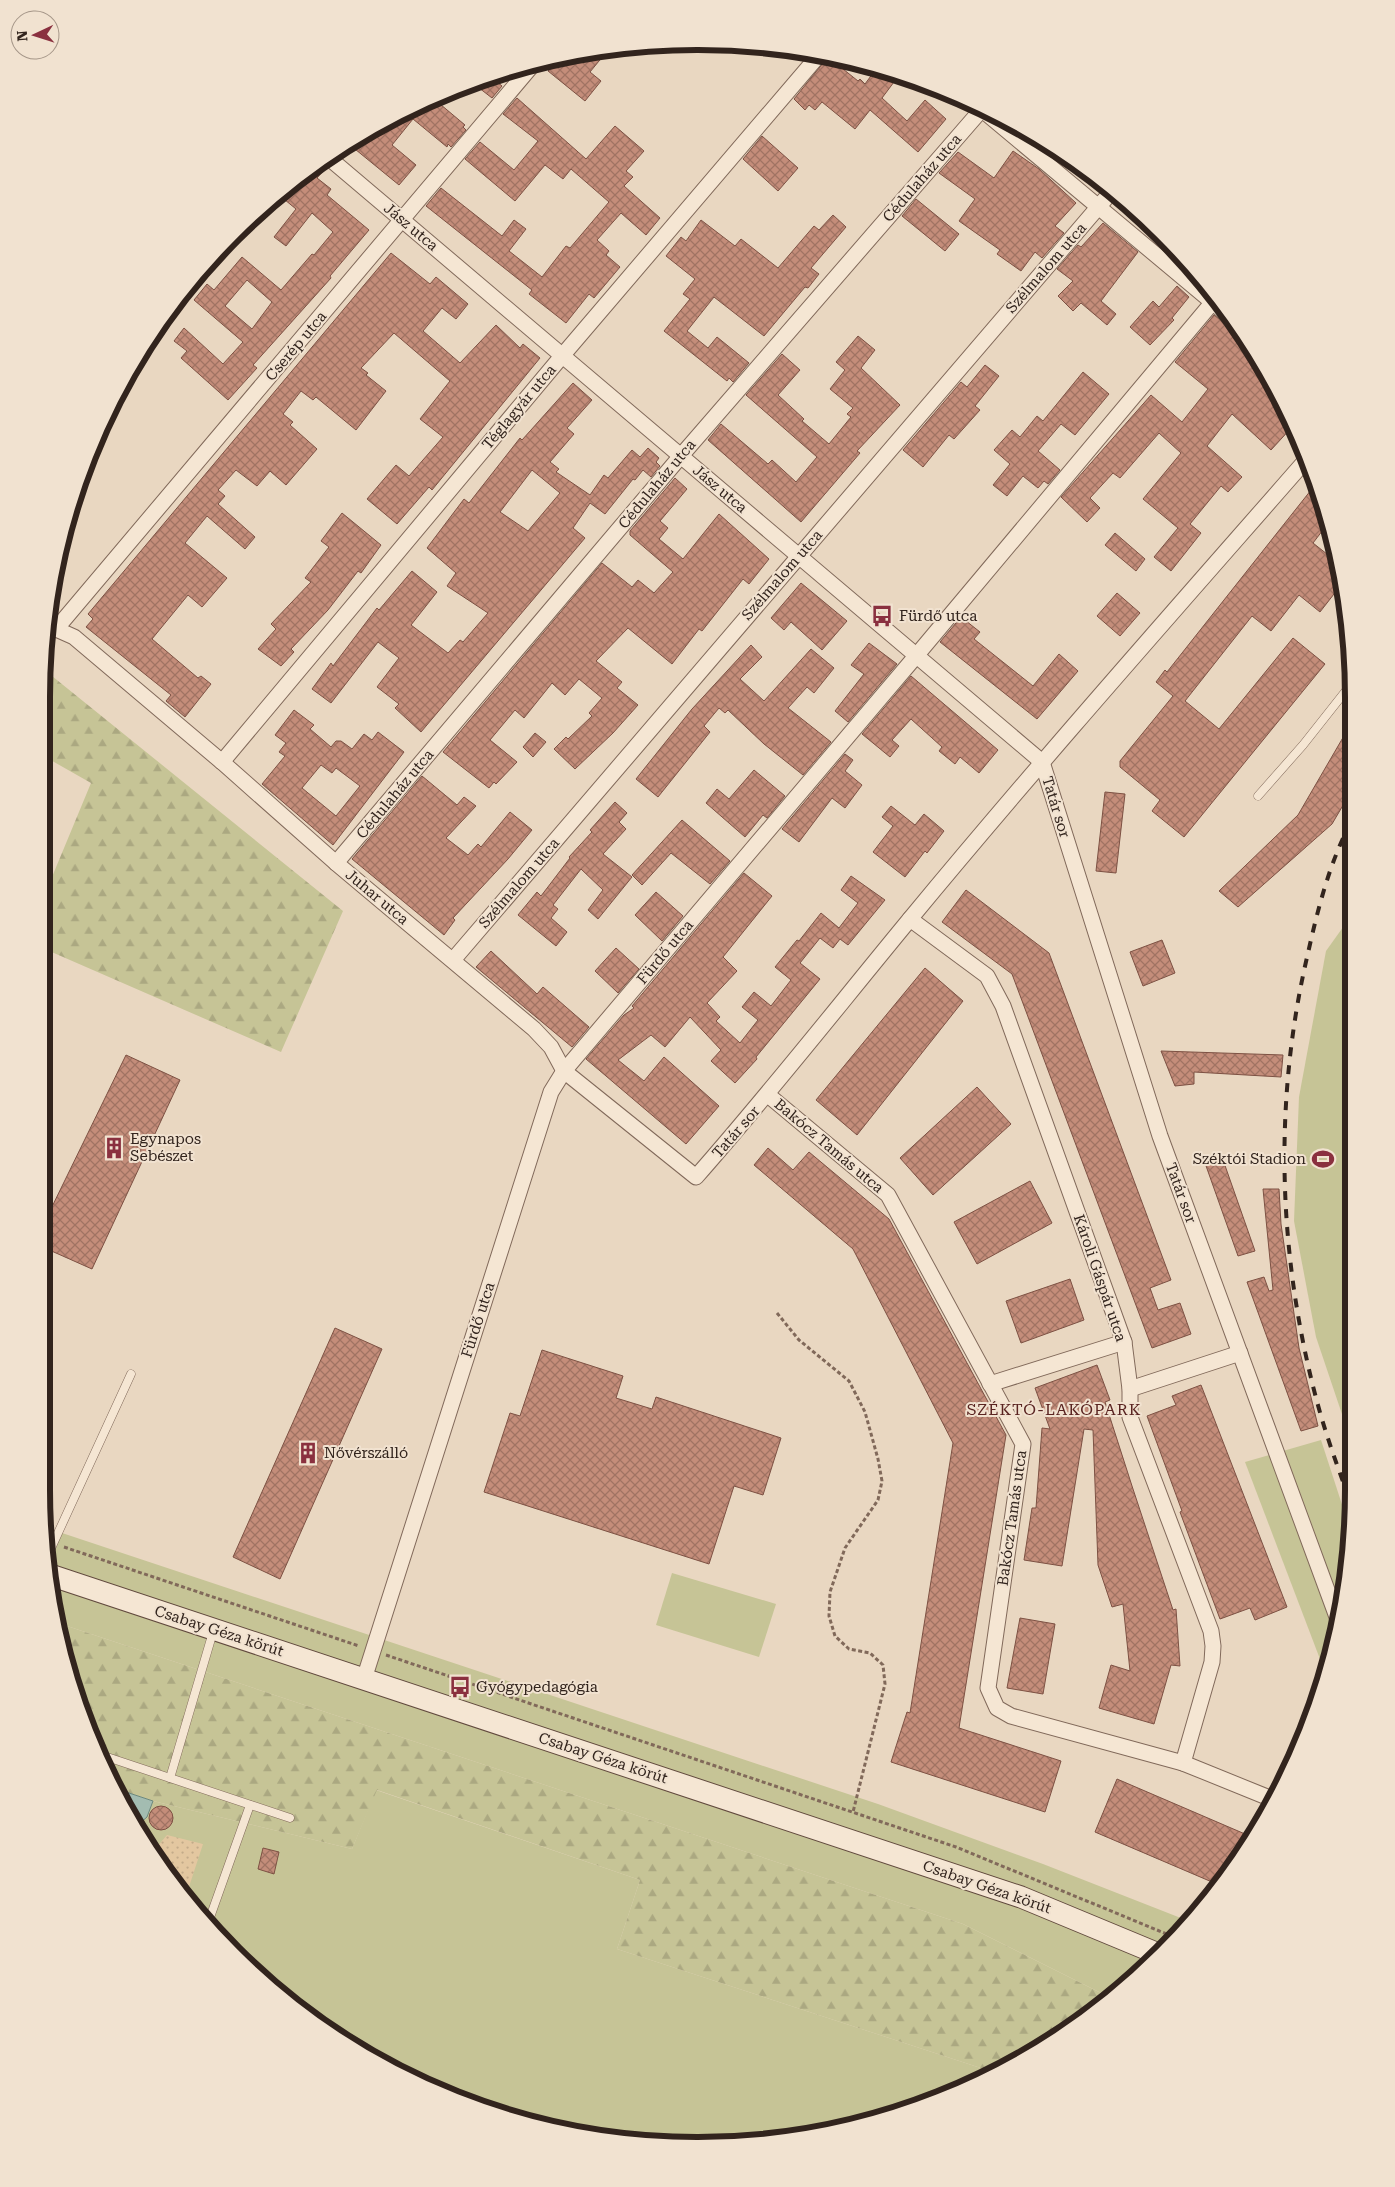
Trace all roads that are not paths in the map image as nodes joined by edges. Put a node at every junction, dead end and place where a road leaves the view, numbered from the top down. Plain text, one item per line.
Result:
1 (814, 61) edge
2 (525, 73) edge
3 (977, 114) edge
4 (1004, 128) edge
5 (334, 162) edge
6 (1107, 197) edge
7 (1100, 207) junction
8 (402, 220) junction
9 (1192, 281) edge
10 (1211, 303) edge
11 (562, 356) junction
12 (680, 456) junction
13 (1302, 465) edge
14 (798, 556) junction
15 (55, 625) edge
16 (54, 630) edge
17 (916, 656) junction
18 (1345, 692) edge
19 (222, 762) junction
20 (1042, 762) junction
21 (1258, 796) dead end
22 (336, 863) junction
23 (910, 919) junction
24 (453, 960) junction
25 (564, 1071) junction
26 (768, 1095) junction
27 (696, 1178) joint
28 (1124, 1342) junction
29 (1240, 1354) junction
30 (132, 1374) dead end
31 (990, 1384) junction
32 (1130, 1389) junction
33 (52, 1542) edge
34 (56, 1577) edge
35 (1334, 1609) edge
36 (214, 1630) junction
37 (364, 1679) junction
38 (108, 1757) edge
39 (1183, 1763) junction
40 (170, 1778) junction
41 (1267, 1797) edge
42 (250, 1805) junction
43 (290, 1818) dead end
44 (211, 1916) edge
45 (1151, 1951) edge

1 - 11 street, Téglagyár utca
2 - 8 street, Cserép utca
3 - 12 street, Cédulaház utca
4 - 7 street
5 - 8 street, Jász utca
6 - 7 street, Szélmalom utca
7 - 9 street
7 - 14 street, Szélmalom utca
8 - 11 street, Jász utca
8 - 15 street, Cserép utca
10 - 17 street, Fürdő utca
11 - 12 street, Jász utca
11 - 19 street, Téglagyár utca
12 - 14 street, Jász utca
12 - 22 street, Cédulaház utca
13 - 20 street, Tatár sor
14 - 17 street, Jász utca
14 - 24 street, Szélmalom utca
16 - 19 street, Juhar utca
17 - 20 street, Jász utca
17 - 25 street, Fürdő utca
18 - 21 lane
19 - 22 street, Juhar utca
20 - 23 street, Tatár sor
20 - 29 street, Tatár sor
22 - 24 street, Juhar utca
23 - 26 street, Tatár sor
23 - 28 street, Károli Gáspár utca
24 - 25 street, Juhar utca
25 - 27 street, Juhar utca
25 - 37 street, Fürdő utca
26 - 27 street, Tatár sor
26 - 31 street, Bakócz Tamás utca
28 - 31 street
28 - 32 street, Károli Gáspár utca
29 - 32 street
29 - 35 street, Tatár sor
30 - 33 lane
31 - 39 street, Bakócz Tamás utca
32 - 39 street, Károli Gáspár utca
34 - 36 street, Csabay Géza körút
36 - 37 street, Csabay Géza körút
36 - 40 lane
37 - 45 street, Csabay Géza körút
38 - 40 lane
39 - 41 street, Bakócz Tamás utca
40 - 42 lane
42 - 43 lane
42 - 44 lane

